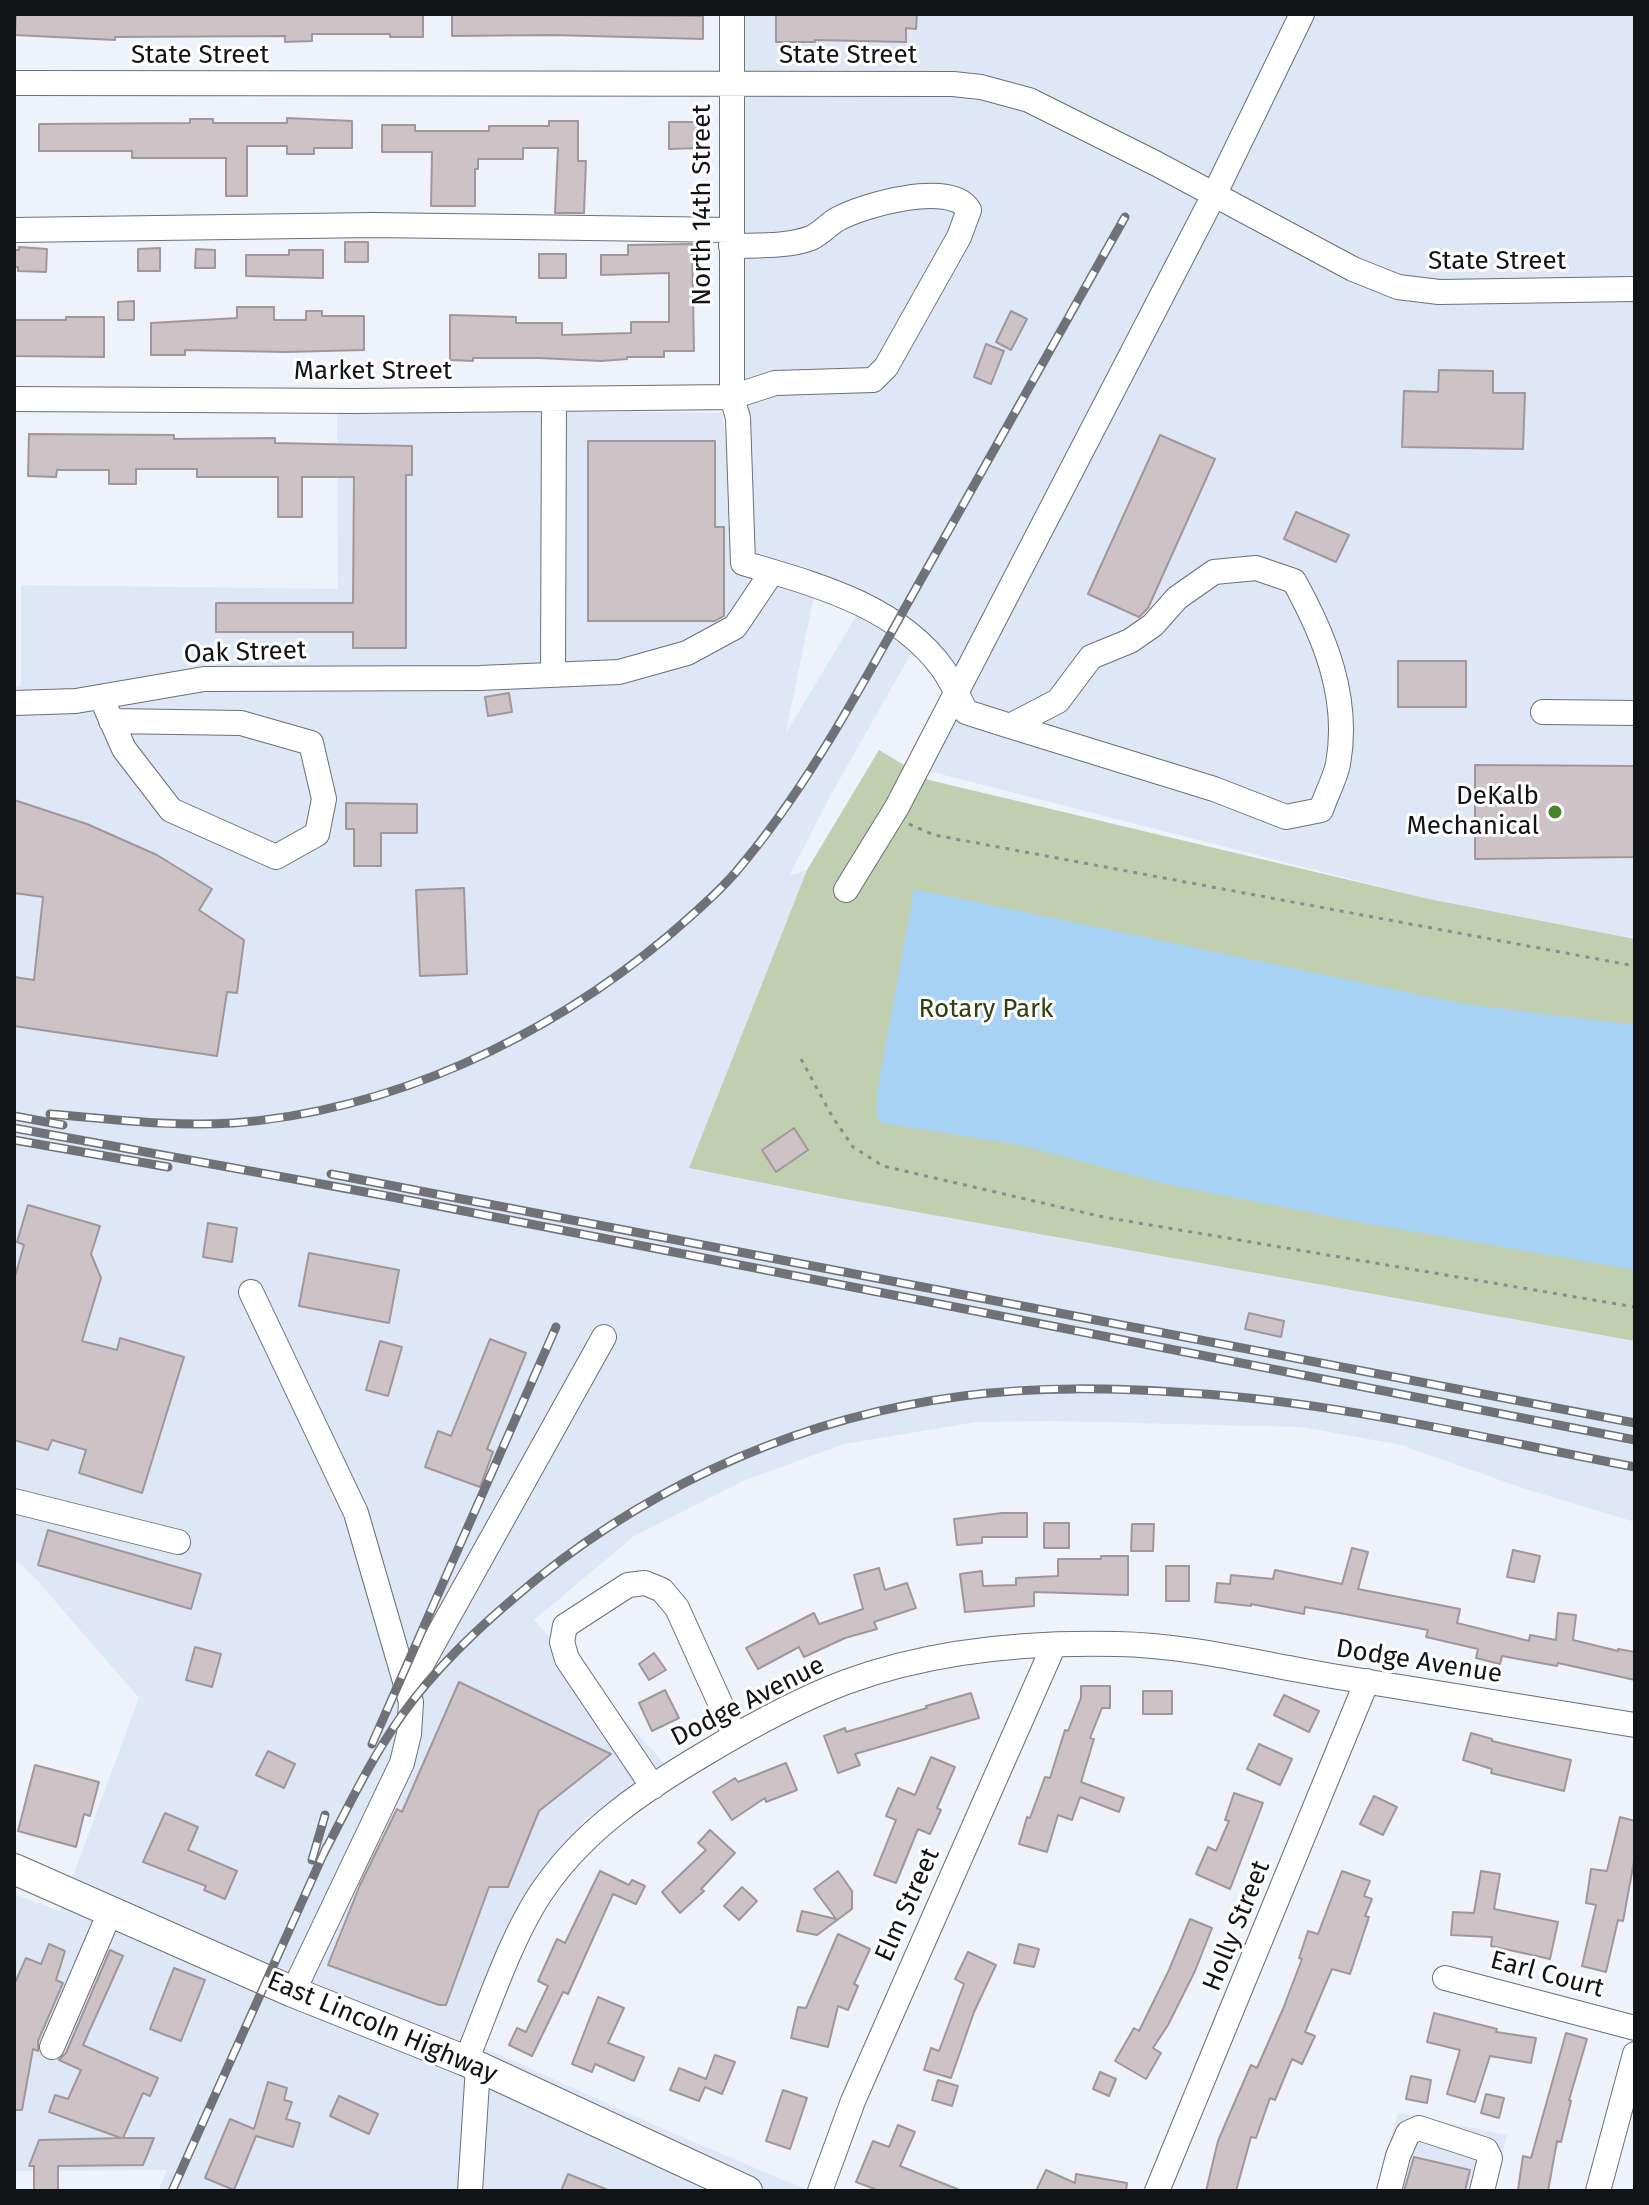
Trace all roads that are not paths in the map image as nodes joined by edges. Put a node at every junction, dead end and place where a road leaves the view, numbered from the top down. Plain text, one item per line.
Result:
1 (732, 14) edge
2 (1302, 14) edge
3 (14, 83) edge
4 (731, 84) junction
5 (1214, 195) junction
6 (14, 230) edge
7 (731, 238) junction
8 (1635, 289) edge
9 (732, 397) junction
10 (14, 399) edge
11 (554, 399) junction
12 (772, 572) junction
13 (553, 675) junction
14 (956, 692) junction
15 (101, 697) junction
16 (14, 703) edge
17 (1543, 712) dead end
18 (1635, 713) edge
19 (111, 721) junction
20 (1010, 726) junction
21 (846, 890) dead end
22 (251, 1292) dead end
23 (604, 1337) dead end
24 (14, 1501) edge
25 (178, 1542) dead end
26 (1054, 1645) junction
27 (1367, 1681) junction
28 (408, 1689) junction
29 (1635, 1725) edge
30 (735, 1736) junction
31 (653, 1787) junction
32 (14, 1869) edge
33 (111, 1910) junction
34 (1445, 1978) dead end
35 (293, 1992) junction
36 (1635, 2028) edge
37 (52, 2047) dead end
38 (1635, 2054) edge
39 (472, 2064) junction
40 (470, 2191) edge
41 (747, 2191) edge
42 (820, 2191) edge
43 (1157, 2191) edge
44 (1389, 2191) edge
45 (1482, 2191) edge
46 (1598, 2191) edge

1 - 4 street, North 14th Street
2 - 5 street
3 - 4 street, State Street
4 - 5 street, State Street
4 - 7 street, North 14th Street
5 - 8 street, State Street
5 - 14 street
6 - 7 street
7 - 9 street, North 14th Street
7 - 9 street, Market Street
9 - 11 street, Market Street
9 - 12 street, North 14th Street
10 - 11 street, Market Street
11 - 13 street
12 - 13 street, Oak Street
12 - 14 street
13 - 15 street, Oak Street
14 - 20 street
14 - 21 street
15 - 16 street, Oak Street
15 - 19 street
17 - 18 street
19 - 19 street
20 - 20 street
22 - 28 street
23 - 28 street
24 - 25 street
26 - 27 street, Dodge Avenue
26 - 30 street, Dodge Avenue
26 - 42 street, Elm Street
27 - 29 street, Dodge Avenue
27 - 43 street, Holly Street
28 - 35 street
30 - 31 street, Dodge Avenue
30 - 31 street
31 - 39 street, Dodge Avenue
32 - 33 main road, East Lincoln Highway
33 - 35 main road, East Lincoln Highway
33 - 37 street
34 - 36 street, Earl Court
35 - 39 main road, East Lincoln Highway
38 - 46 street
39 - 40 street, Dodge Avenue
39 - 41 main road, East Lincoln Highway
44 - 45 street

